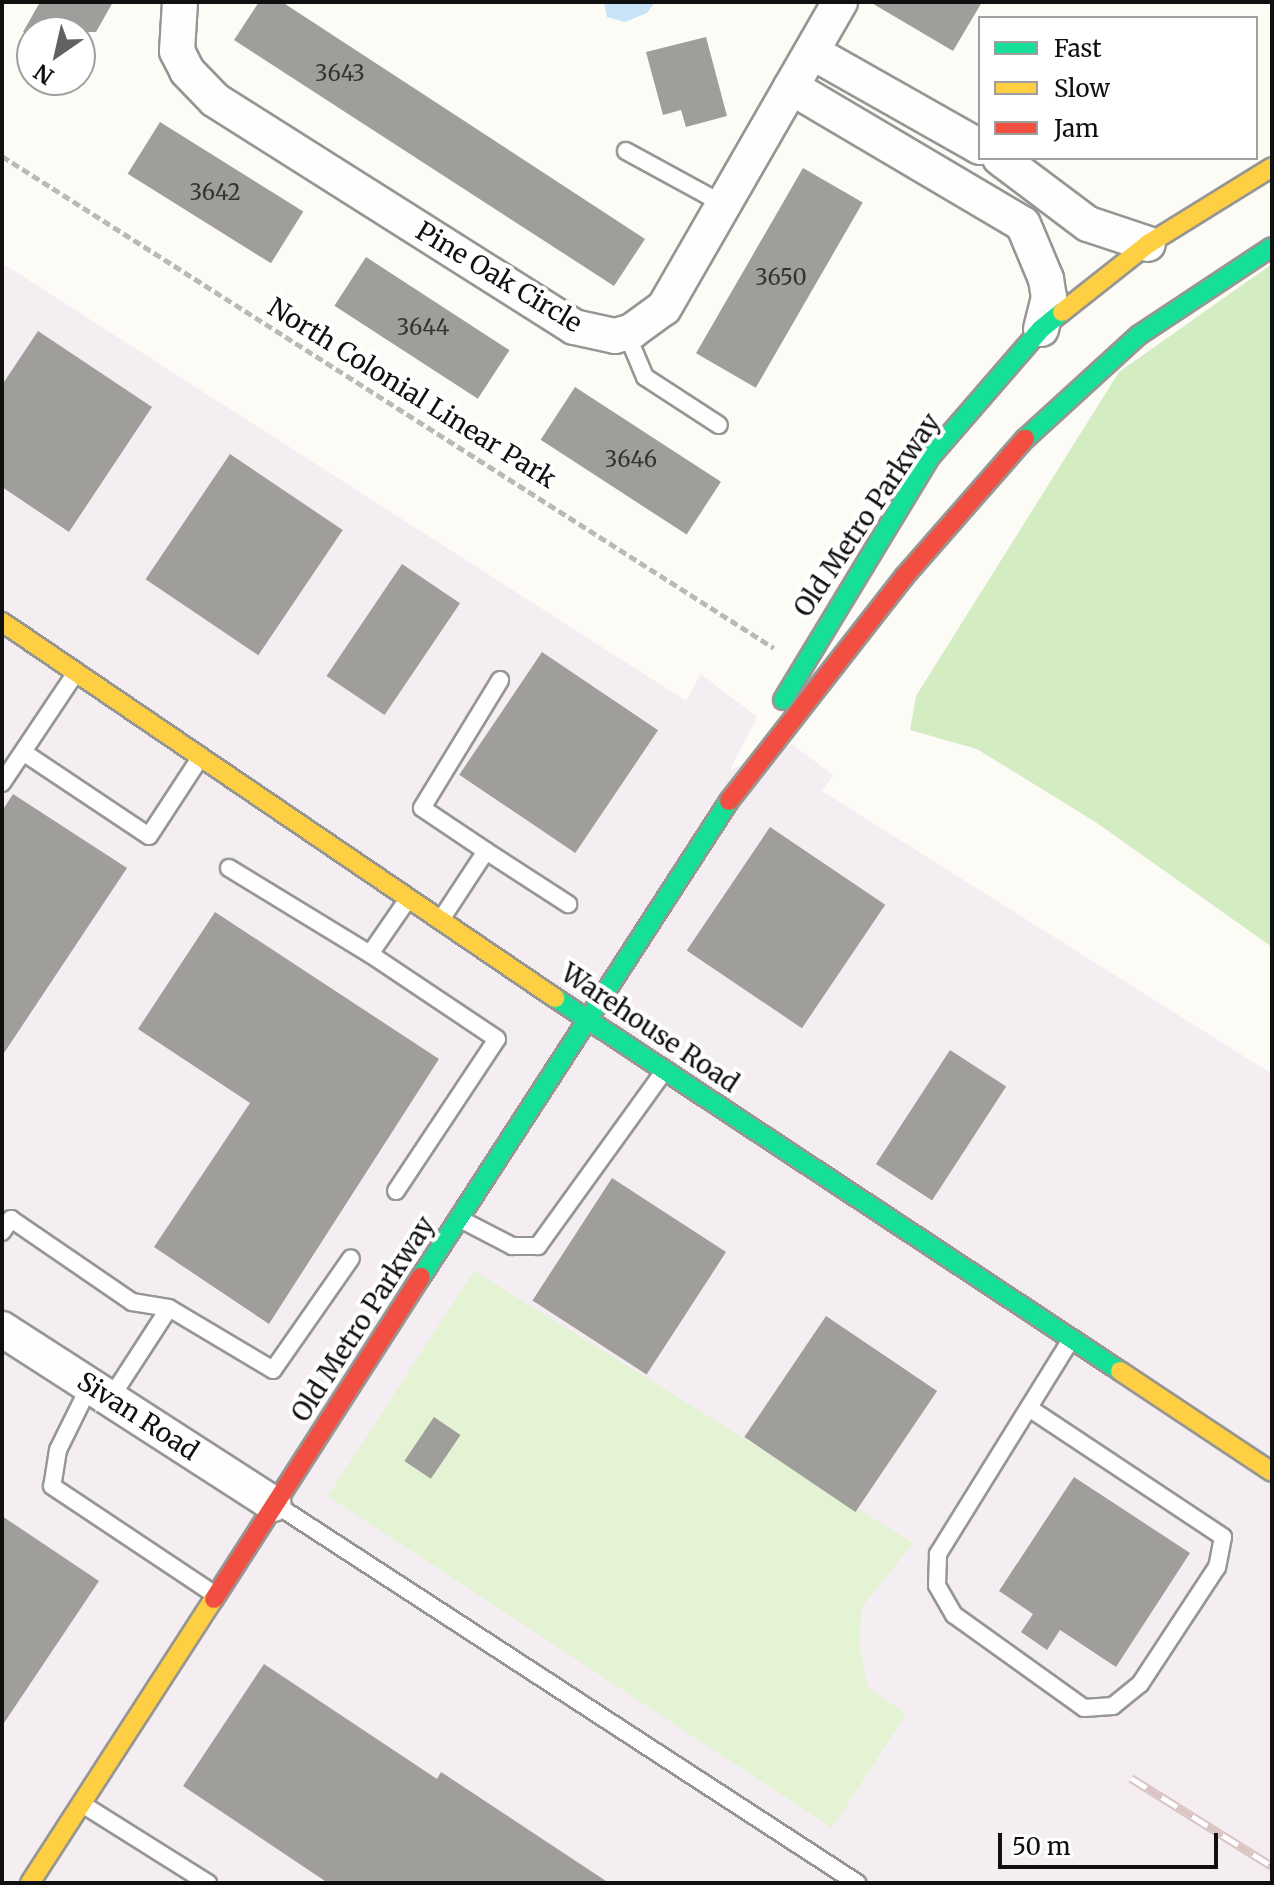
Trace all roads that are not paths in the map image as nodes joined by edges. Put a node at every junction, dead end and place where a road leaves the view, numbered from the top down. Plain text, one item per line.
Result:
1 (180, 2) edge
2 (840, 2) edge
3 (812, 52) junction
4 (791, 87) junction
5 (896, 100) junction
6 (875, 137) junction
7 (978, 146) edge
8 (626, 151) dead end
9 (1003, 160) edge
10 (1272, 167) edge
11 (1043, 189) junction
12 (725, 205) junction
13 (1023, 224) junction
14 (1148, 244) junction
15 (1272, 247) edge
16 (1041, 329) junction
17 (626, 332) junction
18 (719, 425) dead end
19 (921, 470) junction
20 (904, 577) junction
21 (3, 626) edge
22 (76, 672) junction
23 (500, 680) dead end
24 (23, 752) junction
25 (201, 757) junction
26 (2, 783) edge
27 (740, 784) junction
28 (486, 851) junction
29 (229, 868) dead end
30 (409, 898) junction
31 (568, 904) dead end
32 (441, 919) junction
33 (370, 954) junction
34 (587, 1019) junction
35 (665, 1070) junction
36 (396, 1191) dead end
37 (459, 1218) junction
38 (2, 1232) edge
39 (351, 1258) dead end
40 (169, 1308) junction
41 (2, 1329) edge
42 (1071, 1339) junction
43 (100, 1392) junction
44 (1029, 1408) junction
45 (1272, 1472) edge
46 (274, 1504) junction
47 (216, 1595) junction
48 (81, 1803) junction
49 (30, 1883) edge
50 (208, 1883) edge
51 (857, 1883) edge

1 - 17 street, Pine Oak Circle
2 - 3 street
3 - 4 street
3 - 5 street
4 - 6 street
4 - 12 street
5 - 6 street
5 - 7 street
6 - 13 street
8 - 12 lane
9 - 11 street
10 - 14 street, Old Metro Parkway
11 - 13 street
11 - 14 street
12 - 17 street
13 - 16 street
14 - 16 street, Old Metro Parkway
15 - 20 street, Old Metro Parkway
16 - 19 street, Old Metro Parkway
17 - 18 lane
19 - 20 street
19 - 27 street, Old Metro Parkway
20 - 27 street, Old Metro Parkway
21 - 22 street, Warehouse Road
22 - 24 lane
22 - 25 street, Warehouse Road
23 - 28 lane
24 - 25 lane
24 - 26 lane
25 - 30 street, Warehouse Road
27 - 34 street, Old Metro Parkway
28 - 31 lane
28 - 32 lane
29 - 33 lane
30 - 32 street, Warehouse Road
30 - 33 lane
32 - 34 street, Warehouse Road
33 - 36 lane
34 - 35 street, Warehouse Road
34 - 37 street, Old Metro Parkway
35 - 37 lane
35 - 42 street, Warehouse Road
37 - 46 street, Old Metro Parkway
38 - 40 lane
39 - 40 lane
40 - 43 lane
41 - 43 street, Sivan Road
42 - 44 lane
42 - 45 street, Warehouse Road
43 - 46 street, Sivan Road
43 - 47 lane
44 - 44 lane
46 - 47 street, Old Metro Parkway
46 - 51 lane
47 - 48 street, Old Metro Parkway
48 - 49 street, Old Metro Parkway
48 - 50 lane

